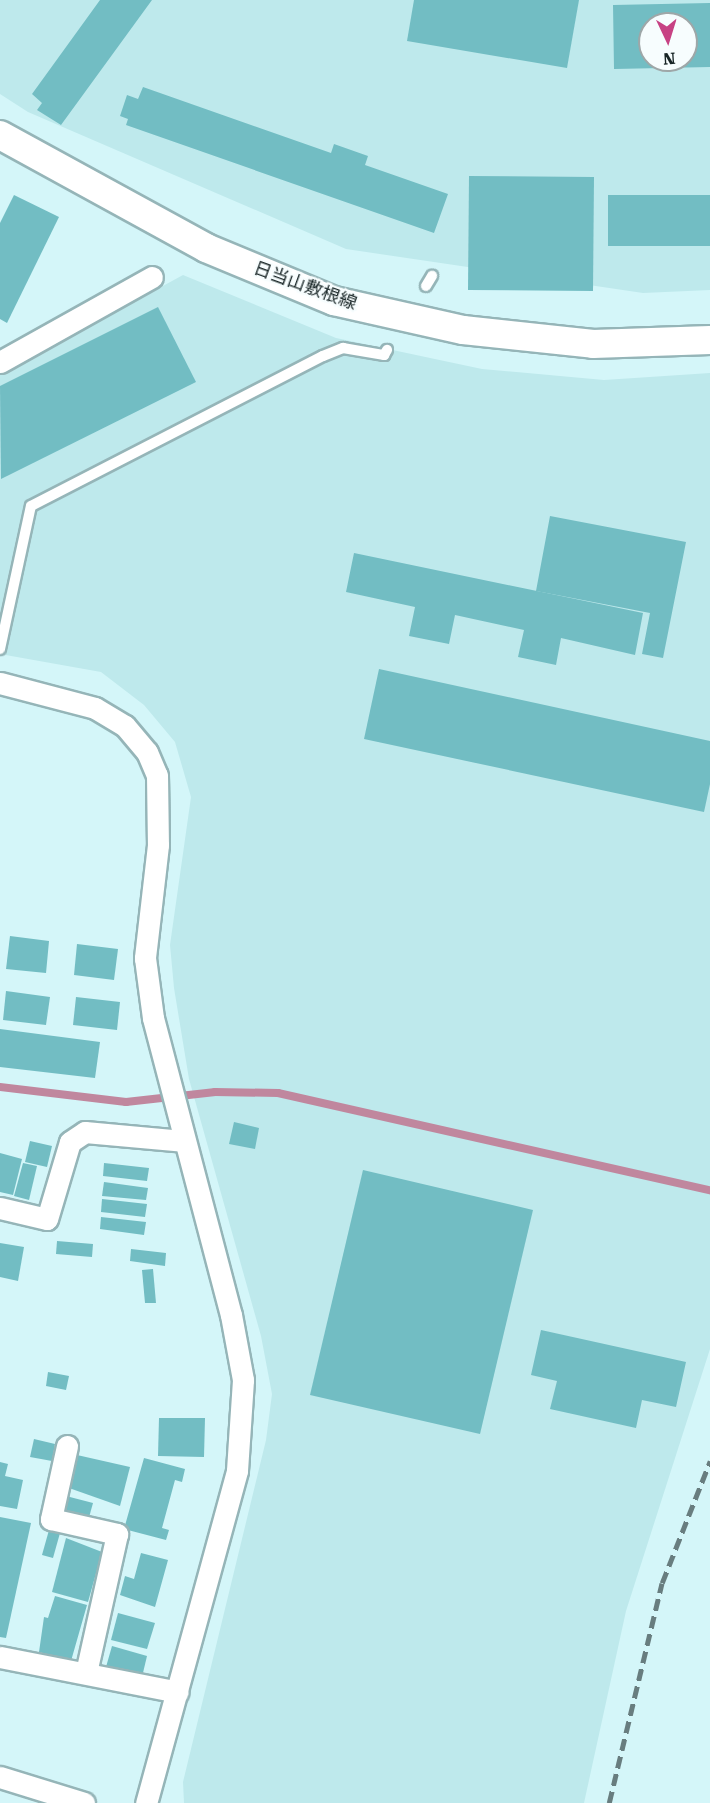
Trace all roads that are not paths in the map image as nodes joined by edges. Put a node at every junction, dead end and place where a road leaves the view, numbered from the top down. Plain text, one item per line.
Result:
1 (0, 135) edge
2 (152, 277) dead end
3 (710, 340) edge
4 (387, 350) dead end
5 (0, 363) edge
6 (0, 649) edge
7 (0, 683) edge
8 (183, 1141) junction
9 (0, 1208) edge
10 (67, 1446) dead end
11 (0, 1657) edge
12 (86, 1673) junction
13 (178, 1692) junction
14 (0, 1777) edge
15 (84, 1803) edge
16 (146, 1803) edge

1 - 3 main road, 日当山敷根線
2 - 5 street
4 - 6 lane
7 - 8 street
8 - 9 street
8 - 13 street
10 - 12 street
11 - 12 street
12 - 13 street
13 - 16 street
14 - 15 street

